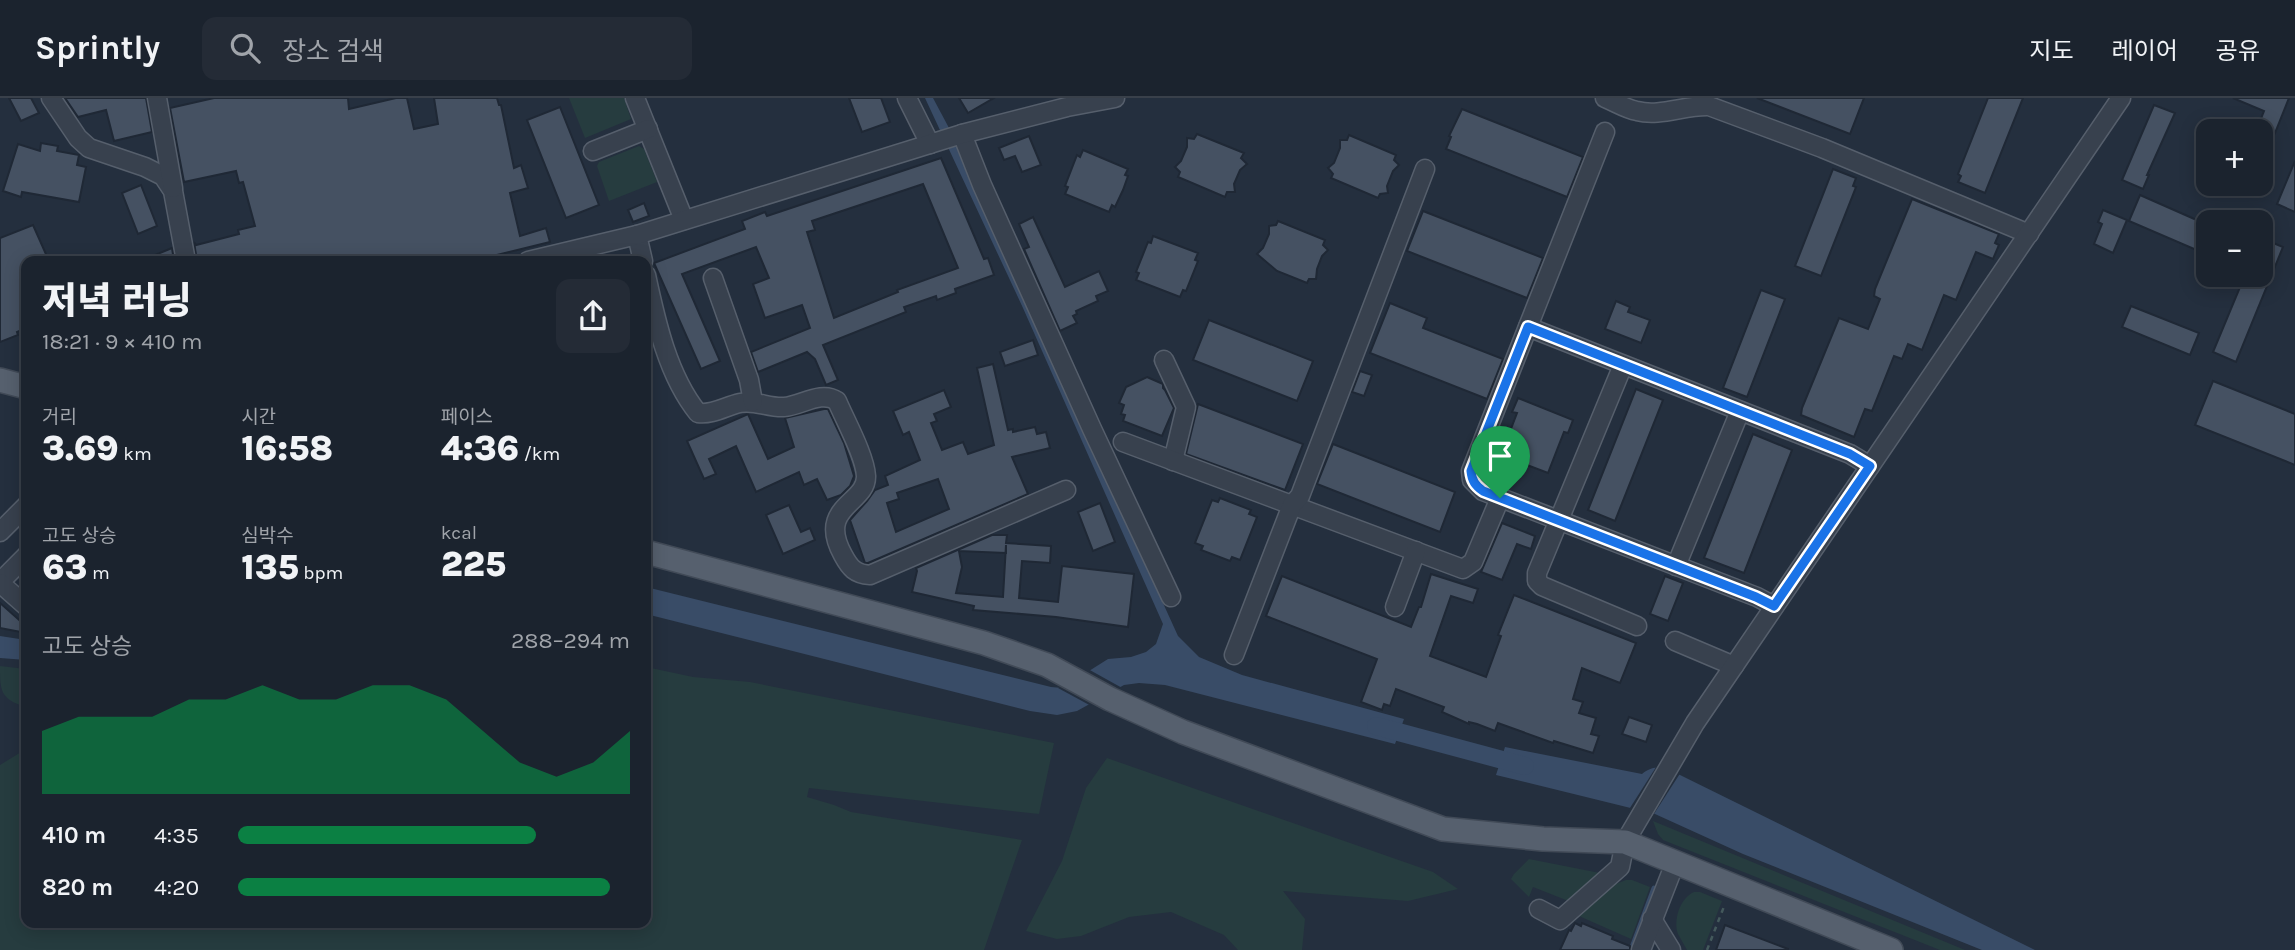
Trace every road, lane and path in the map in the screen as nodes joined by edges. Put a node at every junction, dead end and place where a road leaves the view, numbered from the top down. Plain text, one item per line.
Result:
1 (51, 98) edge
2 (157, 98) edge
3 (635, 98) edge
4 (907, 98) edge
5 (1115, 98) edge
6 (1605, 98) edge
7 (2121, 98) edge
8 (648, 129) junction
9 (1605, 132) dead end
10 (948, 138) junction
11 (593, 151) dead end
12 (1425, 169) dead end
13 (173, 191) junction
14 (682, 213) junction
15 (2029, 234) junction
16 (637, 235) junction
17 (185, 256) edge
18 (549, 256) edge
19 (642, 256) edge
20 (713, 278) dead end
21 (651, 298) edge
22 (1528, 327) junction
23 (1164, 360) dead end
24 (1623, 365) junction
25 (753, 402) junction
26 (1740, 411) junction
27 (1123, 442) dead end
28 (1172, 461) junction
29 (1870, 466) junction
30 (1066, 490) dead end
31 (1500, 498) junction
32 (1292, 505) junction
33 (21, 511) edge
34 (1560, 521) junction
35 (0, 532) edge
36 (1416, 551) junction
37 (651, 553) edge
38 (21, 561) edge
39 (1676, 566) junction
40 (0, 583) edge
41 (1171, 597) dead end
42 (21, 602) edge
43 (1774, 606) junction
44 (1395, 607) dead end
45 (1637, 626) dead end
46 (1675, 641) dead end
47 (1234, 655) dead end
48 (1734, 666) junction
49 (1625, 842) junction
50 (1675, 863) junction
51 (1726, 901) dead end
52 (1539, 909) dead end
53 (1653, 919) junction
54 (1641, 950) edge
55 (1671, 950) edge
56 (1707, 950) edge
57 (1891, 950) edge

1 - 13 street
2 - 13 street
3 - 8 street
4 - 10 street
5 - 10 street
6 - 15 street
7 - 15 street
8 - 11 street
8 - 14 street
9 - 22 street
10 - 14 street
10 - 41 street
12 - 32 street
13 - 17 street
14 - 16 street
15 - 29 street
16 - 18 street
16 - 19 street
20 - 25 street
21 - 25 street
22 - 24 street
22 - 31 street
23 - 28 street
24 - 26 street
24 - 34 street
25 - 30 street
26 - 29 street
26 - 39 street
27 - 28 street
28 - 32 street
29 - 43 street
31 - 34 street
31 - 36 street
32 - 36 street
32 - 47 street
33 - 35 street
34 - 39 street
34 - 45 street
36 - 44 street
37 - 49 main road
38 - 40 street
39 - 43 street
40 - 42 street
43 - 48 street
46 - 48 street
48 - 49 street
49 - 50 main road
49 - 52 street
50 - 53 street
50 - 57 main road
51 - 56 path
53 - 54 street
53 - 55 street

